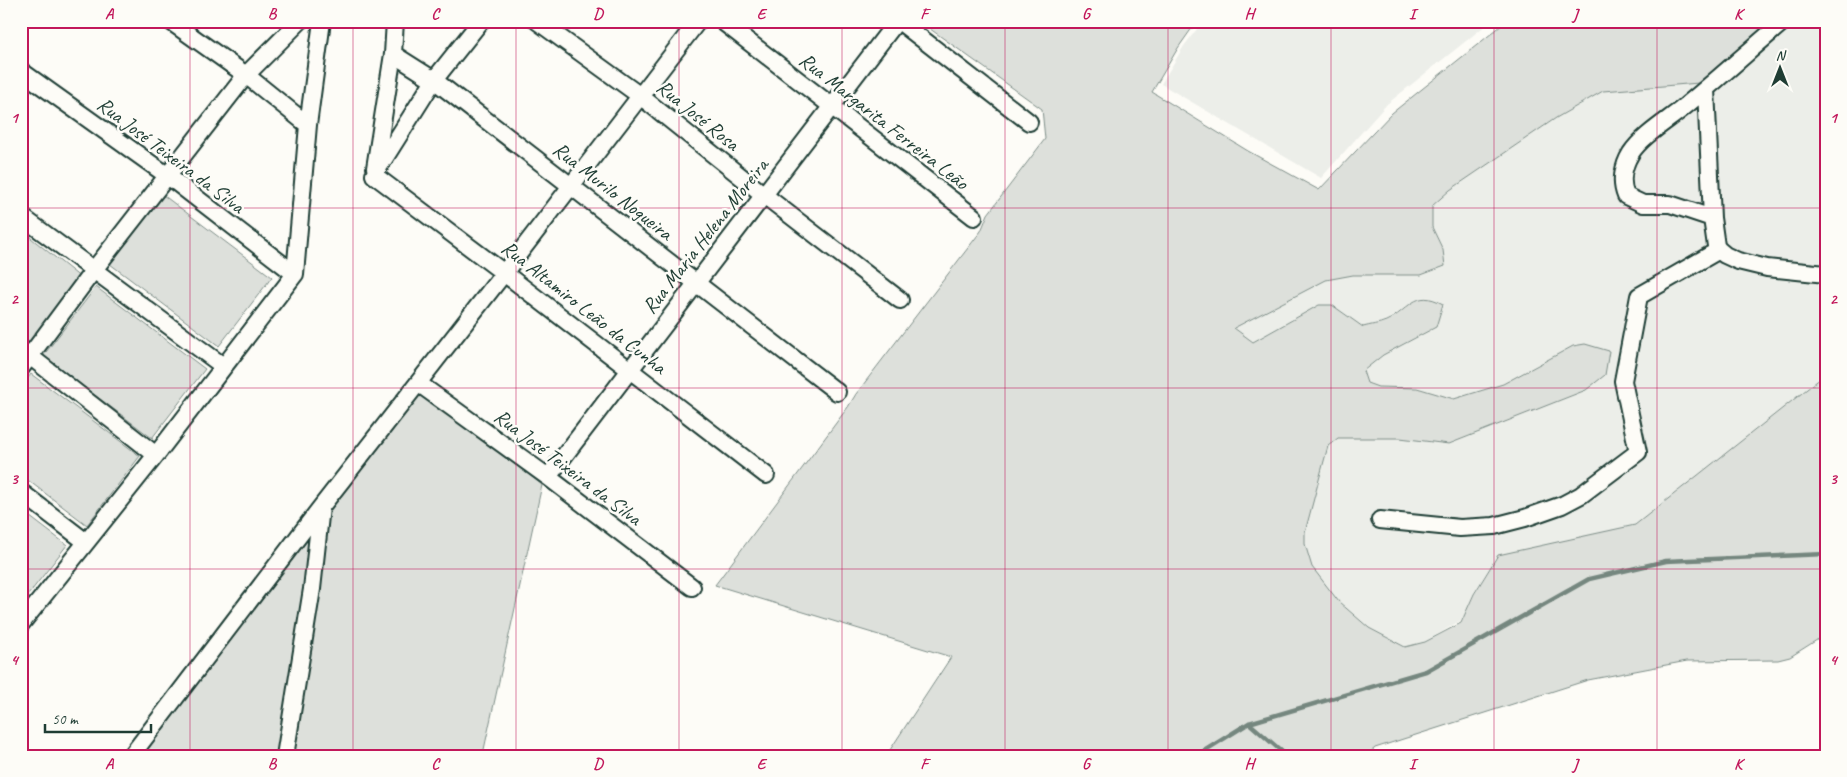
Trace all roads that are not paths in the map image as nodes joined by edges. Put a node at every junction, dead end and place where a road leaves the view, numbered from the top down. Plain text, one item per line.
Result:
1 (170, 21) edge
2 (300, 21) edge
3 (322, 21) edge
4 (395, 21) edge
5 (481, 21) edge
6 (537, 21) edge
7 (698, 21) edge
8 (722, 21) edge
9 (898, 21) edge
10 (1784, 21) edge
11 (393, 54) junction
12 (21, 71) edge
13 (246, 75) junction
14 (434, 80) junction
15 (1706, 89) junction
16 (640, 95) junction
17 (831, 106) junction
18 (1028, 122) dead end
19 (308, 125) junction
20 (374, 175) junction
21 (168, 176) junction
22 (571, 185) junction
23 (764, 195) junction
24 (21, 216) edge
25 (974, 217) dead end
26 (1712, 218) junction
27 (1719, 250) junction
28 (93, 271) junction
29 (504, 273) junction
30 (295, 274) junction
31 (1826, 274) edge
32 (696, 282) junction
33 (900, 300) dead end
34 (24, 358) edge
35 (223, 366) junction
36 (629, 369) junction
37 (418, 383) junction
38 (837, 392) dead end
39 (156, 455) junction
40 (766, 475) dead end
41 (548, 477) junction
42 (21, 492) edge
43 (321, 507) junction
44 (1380, 520) dead end
45 (86, 542) junction
46 (692, 587) dead end
47 (21, 624) edge
48 (132, 756) edge
49 (285, 756) edge

1 - 13 street
2 - 13 street
3 - 19 street
4 - 11 street
5 - 14 street
6 - 16 street, Rua José Rosa
7 - 16 street
8 - 17 street, Rua Margarita Ferreira Leão
9 - 17 street, Rua Maria Helena Moreira
9 - 18 street
10 - 15 street
11 - 14 street, Rua Murilo Nogueira
11 - 20 street
12 - 21 street, Rua José Teixeira da Silva
13 - 19 street
13 - 21 street
14 - 20 street
14 - 22 street, Rua Murilo Nogueira
15 - 26 street
15 - 26 street
16 - 22 street
16 - 23 street, Rua José Rosa
17 - 23 street, Rua Maria Helena Moreira
17 - 25 street, Rua Margarita Ferreira Leão
19 - 30 street
20 - 29 street, Rua Altamiro Leão da Cunha
21 - 28 street
21 - 30 street, Rua José Teixeira da Silva
22 - 29 street
22 - 32 street, Rua Murilo Nogueira
23 - 32 street, Rua Maria Helena Moreira
23 - 33 street, Rua José Rosa
24 - 28 street
26 - 27 street
27 - 31 street
27 - 44 street
28 - 34 street
28 - 35 street
29 - 36 street, Rua Altamiro Leão da Cunha
29 - 37 street
30 - 35 street
32 - 36 street, Rua Maria Helena Moreira
32 - 38 street, Rua Murilo Nogueira
34 - 39 street
35 - 39 street
36 - 40 street, Rua Altamiro Leão da Cunha
36 - 41 street, Rua Maria Helena Moreira
37 - 41 street, Rua José Teixeira da Silva
37 - 43 street
39 - 45 street
41 - 46 street, Rua José Teixeira da Silva
42 - 45 street
43 - 48 street
43 - 49 street
45 - 47 street

